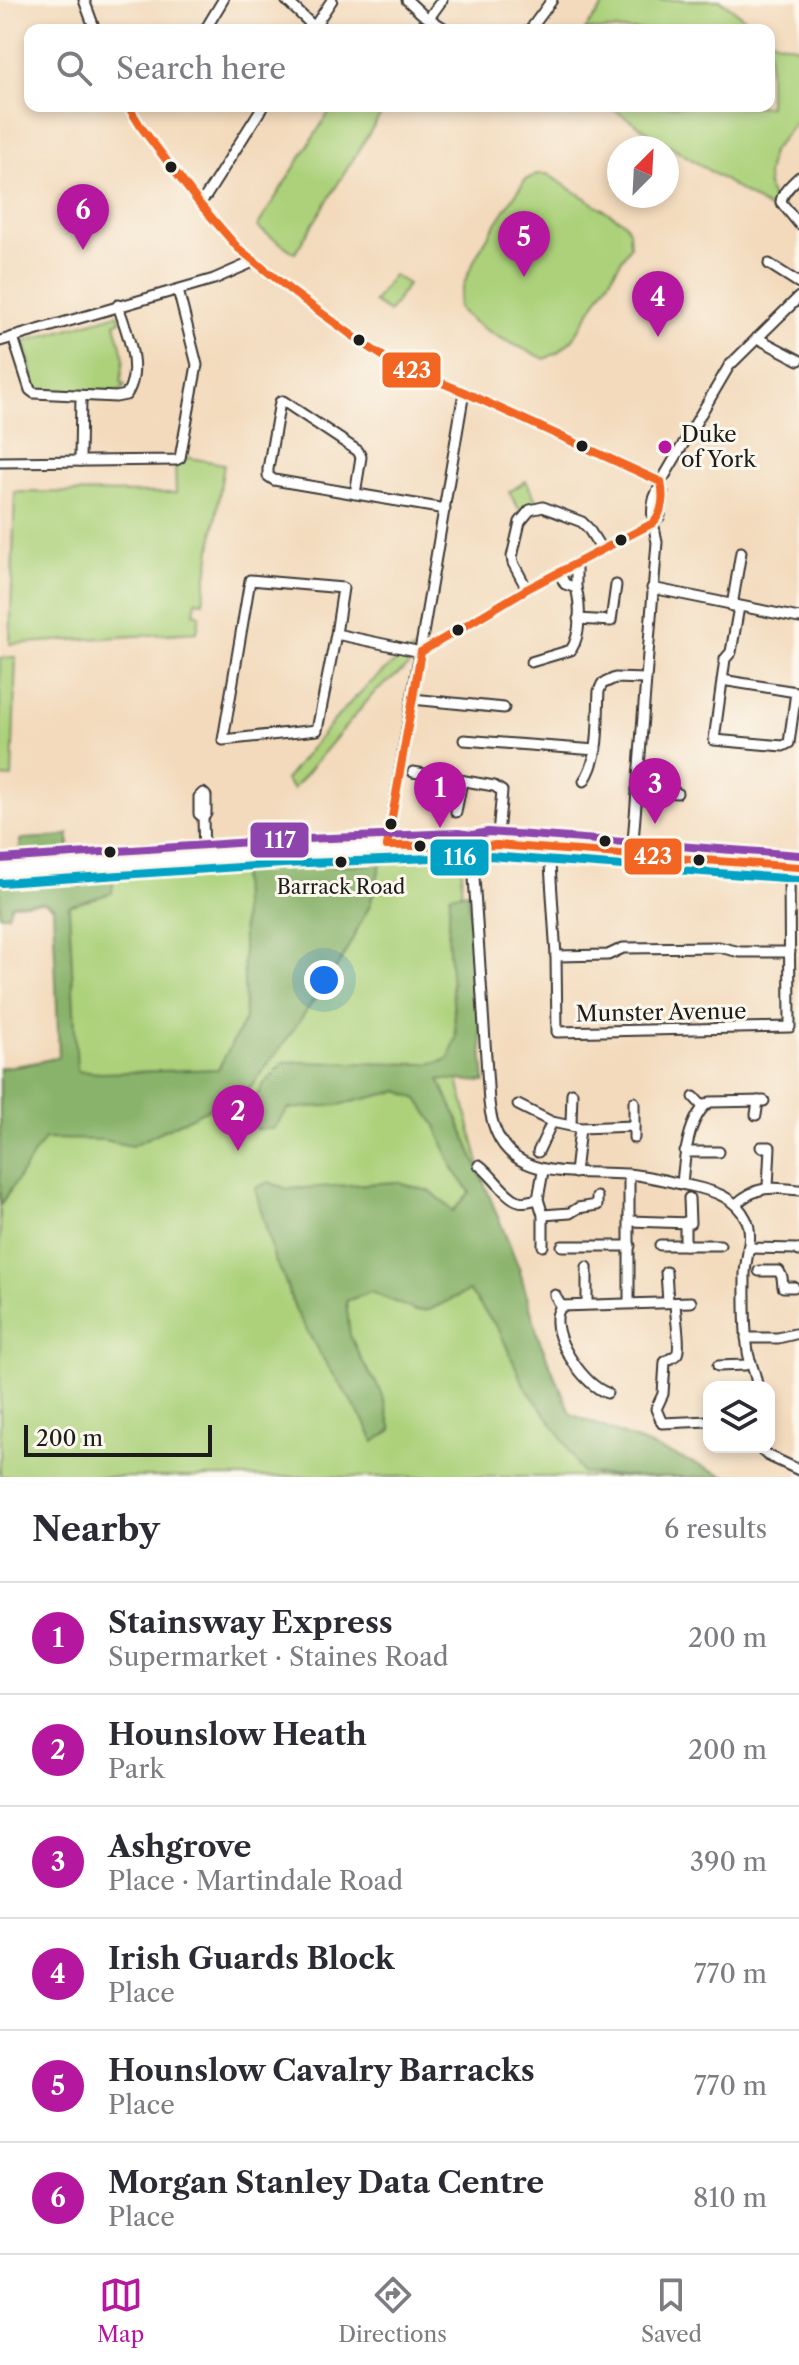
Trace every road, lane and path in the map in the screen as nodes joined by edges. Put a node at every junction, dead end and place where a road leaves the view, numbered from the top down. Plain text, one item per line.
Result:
1 (84, 0) edge
2 (223, 0) edge
3 (286, 0) edge
4 (332, 0) edge
5 (407, 0) edge
6 (442, 0) edge
7 (552, 0) edge
8 (429, 18) junction
9 (93, 24) edge
10 (209, 24) edge
11 (309, 24) edge
12 (316, 24) edge
13 (438, 24) edge
14 (534, 24) edge
15 (132, 112) edge
16 (259, 112) edge
17 (799, 177) edge
18 (199, 203) junction
19 (799, 224) edge
20 (253, 262) junction
21 (769, 264) dead end
22 (799, 283) edge
23 (178, 290) junction
24 (799, 297) edge
25 (118, 305) junction
26 (13, 337) junction
27 (757, 338) junction
28 (0, 341) edge
29 (799, 360) edge
30 (464, 392) junction
31 (81, 396) junction
32 (80, 461) junction
33 (0, 462) edge
34 (661, 485) junction
35 (355, 494) junction
36 (445, 509) junction
37 (653, 523) junction
38 (602, 550) junction
39 (741, 552) dead end
40 (576, 563) junction
41 (559, 572) junction
42 (616, 585) dead end
43 (576, 588) junction
44 (652, 588) junction
45 (527, 589) junction
46 (735, 606) junction
47 (799, 618) edge
48 (578, 619) junction
49 (336, 634) junction
50 (421, 652) junction
51 (531, 662) dead end
52 (645, 679) junction
53 (722, 680) junction
54 (412, 699) junction
55 (504, 708) dead end
56 (464, 740) dead end
57 (596, 750) junction
58 (413, 772) dead end
59 (462, 781) junction
60 (584, 781) dead end
61 (637, 789) junction
62 (677, 793) dead end
63 (456, 812) dead end
64 (203, 817) dead end
65 (497, 845) junction
66 (387, 846) junction
67 (472, 847) junction
68 (549, 849) junction
69 (632, 854) junction
70 (204, 857) junction
71 (794, 867) edge
72 (0, 871) edge
73 (790, 952) junction
74 (556, 956) junction
75 (794, 1028) edge
76 (572, 1093) dead end
77 (694, 1097) dead end
78 (634, 1102) dead end
79 (523, 1104) dead end
80 (703, 1107) junction
81 (756, 1115) dead end
82 (552, 1122) junction
83 (575, 1126) junction
84 (634, 1126) junction
85 (634, 1138) dead end
86 (769, 1147) dead end
87 (716, 1148) dead end
88 (538, 1152) dead end
89 (685, 1152) junction
90 (479, 1165) dead end
91 (543, 1171) junction
92 (575, 1173) junction
93 (629, 1174) junction
94 (682, 1184) junction
95 (768, 1187) junction
96 (799, 1190) edge
97 (597, 1197) dead end
98 (689, 1198) dead end
99 (538, 1199) junction
100 (736, 1204) junction
101 (543, 1215) junction
102 (630, 1221) junction
103 (685, 1222) junction
104 (660, 1245) dead end
105 (685, 1245) junction
106 (720, 1245) dead end
107 (543, 1246) dead end
108 (562, 1246) dead end
109 (630, 1246) junction
110 (748, 1248) junction
111 (776, 1249) junction
112 (799, 1251) edge
113 (587, 1267) dead end
114 (775, 1270) junction
115 (759, 1271) dead end
116 (666, 1272) dead end
117 (794, 1287) dead end
118 (555, 1295) dead end
119 (629, 1302) junction
120 (691, 1302) dead end
121 (671, 1303) junction
122 (587, 1304) junction
123 (561, 1306) junction
124 (799, 1333) edge
125 (746, 1338) junction
126 (750, 1359) junction
127 (718, 1366) dead end
128 (757, 1381) edge
129 (607, 1393) dead end
130 (703, 1421) edge
131 (765, 1453) edge
132 (799, 1470) edge

1 - 9 street
2 - 10 street
3 - 11 street
4 - 12 street
5 - 8 street
6 - 8 street
7 - 14 street
8 - 13 street
15 - 18 street
16 - 18 street
17 - 19 street
18 - 20 street
20 - 23 street
20 - 30 street
21 - 22 street
23 - 25 street
23 - 32 street
24 - 27 street
25 - 26 street
25 - 31 street
26 - 28 street
26 - 31 street
27 - 29 street
27 - 34 street
30 - 34 street
30 - 36 street
31 - 32 street
32 - 33 street
34 - 37 street
35 - 35 street
35 - 36 street
36 - 50 street
37 - 38 street
37 - 44 street
38 - 40 street
38 - 45 street
39 - 46 street
40 - 41 street
40 - 43 street
41 - 43 street
41 - 45 street
42 - 48 street
43 - 48 street
44 - 46 street
44 - 52 street
45 - 50 street
46 - 47 street
46 - 53 street
48 - 51 street
49 - 49 street
49 - 50 street
50 - 54 street
52 - 57 street
52 - 61 street
53 - 53 street
54 - 55 street
54 - 66 street
56 - 57 street
57 - 60 street
58 - 59 street
59 - 63 street
59 - 65 street
61 - 62 street
61 - 69 street
64 - 70 street
65 - 67 main road
65 - 68 main road
66 - 67 main road
66 - 70 main road
67 - 91 street
68 - 69 main road
68 - 74 street, Munster Avenue
69 - 71 main road
70 - 72 main road
71 - 73 street, Munster Avenue
73 - 74 street
73 - 75 street, Munster Avenue
74 - 75 street, Munster Avenue
76 - 83 street
77 - 80 street
78 - 84 street
79 - 82 street
80 - 81 street
80 - 89 street
82 - 83 street
82 - 88 street
83 - 84 street
83 - 92 street
84 - 85 street
86 - 95 street
87 - 89 street
89 - 94 street
90 - 99 street
91 - 92 street
91 - 99 street
92 - 93 street
93 - 94 street
93 - 102 street
94 - 100 street
95 - 96 street
95 - 100 street
97 - 101 street
98 - 103 street
99 - 101 street
100 - 110 street
101 - 107 street
102 - 103 street
102 - 109 street
103 - 105 street
104 - 105 street
105 - 106 street
108 - 109 street
109 - 119 street
110 - 111 street
110 - 125 street
111 - 112 street
111 - 114 street
113 - 122 street
114 - 115 street
114 - 117 street
116 - 121 street
118 - 123 street
119 - 121 street
119 - 122 street
120 - 121 street
121 - 130 street
122 - 123 street
123 - 129 street
124 - 125 street
125 - 126 street
126 - 127 street
126 - 128 street
131 - 132 street

